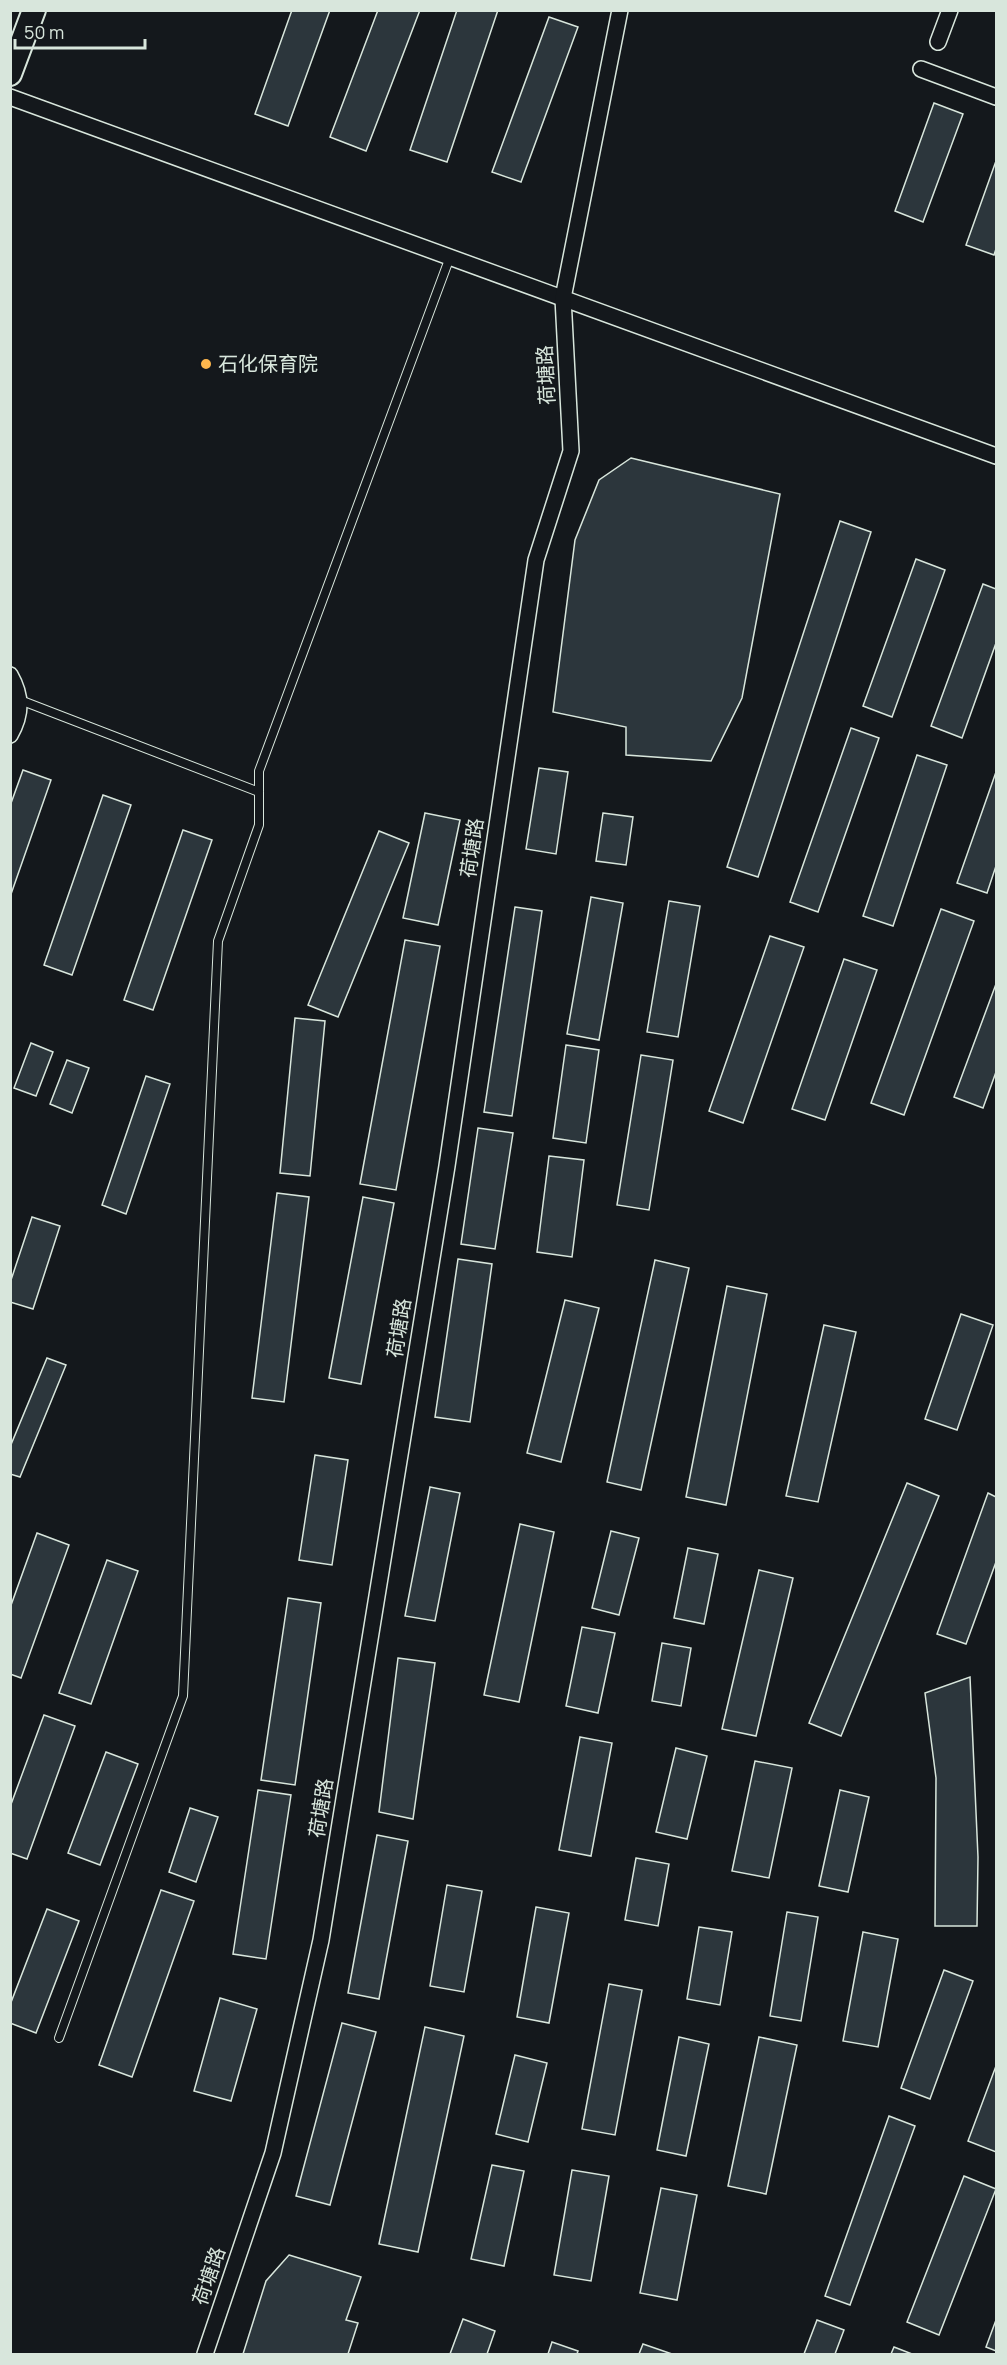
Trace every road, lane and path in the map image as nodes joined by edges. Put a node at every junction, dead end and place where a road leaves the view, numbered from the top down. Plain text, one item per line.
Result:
1 (34, 10) edge
2 (620, 10) edge
3 (950, 10) edge
4 (938, 42) dead end
5 (921, 69) dead end
6 (10, 74) edge
7 (10, 97) edge
8 (996, 97) edge
9 (450, 257) junction
10 (563, 298) junction
11 (996, 456) edge
12 (10, 675) edge
13 (20, 700) junction
14 (10, 735) edge
15 (259, 792) junction
16 (59, 2038) dead end
17 (205, 2355) edge

1 - 6 street
2 - 10 street, 荷塘路
3 - 4 street
5 - 8 street
7 - 9 street
9 - 10 street
9 - 15 lane
10 - 11 street
10 - 17 street, 荷塘路
12 - 13 street
13 - 14 street
13 - 15 lane
15 - 16 lane

